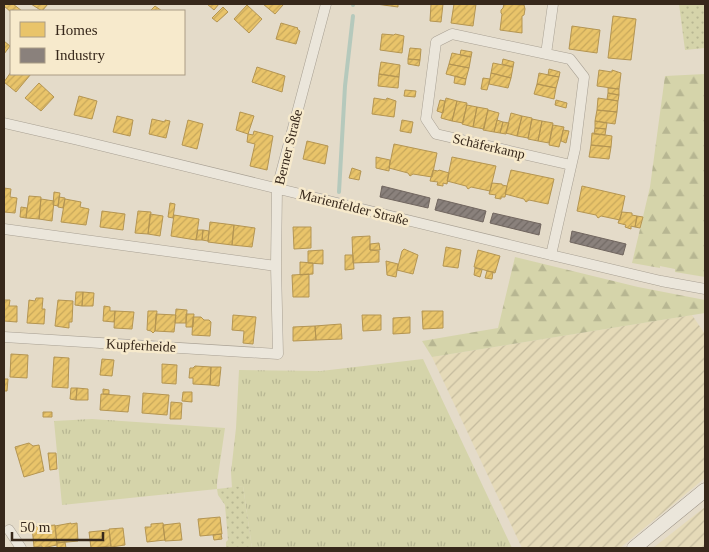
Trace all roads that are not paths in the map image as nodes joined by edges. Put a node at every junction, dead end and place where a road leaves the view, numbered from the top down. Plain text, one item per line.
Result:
1 (326, 4) edge
2 (553, 4) edge
3 (546, 54) junction
4 (4, 124) edge
5 (571, 165) junction
6 (277, 188) junction
7 (4, 229) edge
8 (551, 255) junction
9 (276, 266) junction
10 (705, 288) edge
11 (4, 337) edge
12 (278, 354) joint
13 (705, 490) edge
14 (9, 530) dead end
15 (21, 548) edge
16 (634, 548) edge

1 - 6 street, Berner Straße
2 - 3 street
3 - 5 street, Schäferkamp
3 - 5 street, Schäferkamp
4 - 6 street, Marienfelder Straße
5 - 8 street, Schäferkamp
6 - 8 street, Marienfelder Straße
6 - 9 street, Berner Straße
7 - 9 street
8 - 10 street, Marienfelder Straße
9 - 12 street, Berner Straße
11 - 12 street, Kupferheide
13 - 16 street
14 - 15 street

